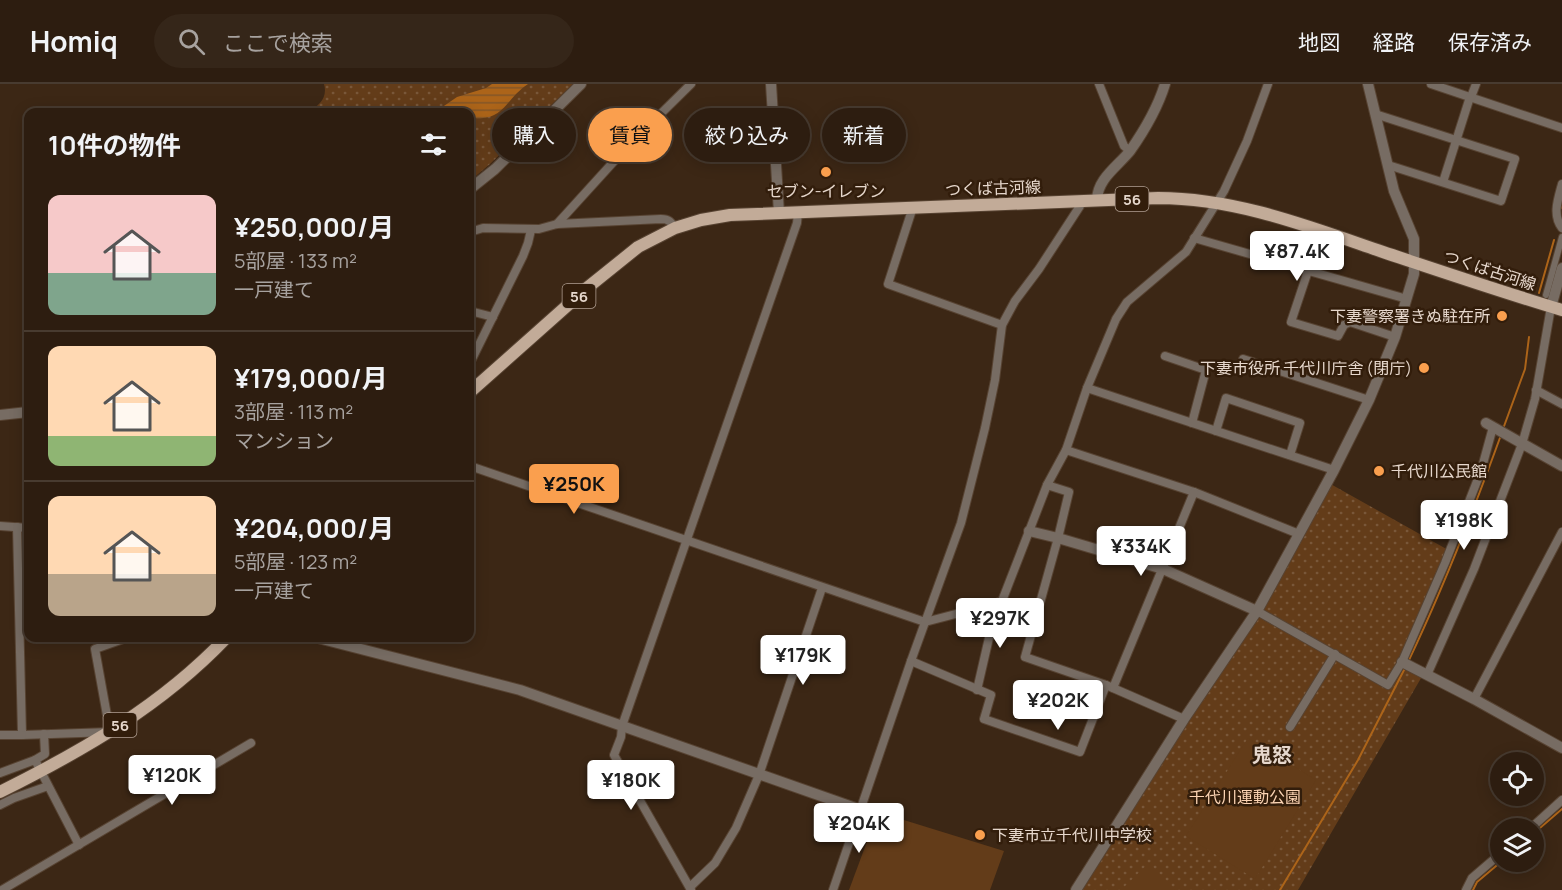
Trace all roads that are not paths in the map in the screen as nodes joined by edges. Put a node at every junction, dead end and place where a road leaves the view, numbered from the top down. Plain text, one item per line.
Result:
1 (581, 84) edge
2 (691, 84) edge
3 (771, 84) edge
4 (1099, 84) edge
5 (1165, 84) edge
6 (1268, 84) edge
7 (1368, 84) edge
8 (1431, 84) edge
9 (1476, 84) edge
10 (1471, 97) junction
11 (1375, 114) junction
12 (1562, 128) edge
13 (1456, 140) junction
14 (1130, 151) junction
15 (1388, 165) junction
16 (1443, 183) junction
17 (1562, 184) edge
18 (474, 186) edge
19 (1097, 200) junction
20 (1081, 201) junction
21 (1216, 202) junction
22 (913, 207) junction
23 (798, 212) junction
24 (779, 213) junction
25 (557, 224) junction
26 (675, 228) junction
27 (1562, 228) edge
28 (531, 230) junction
29 (474, 231) edge
30 (1562, 237) edge
31 (1194, 238) junction
32 (1415, 262) junction
33 (1562, 268) edge
34 (1308, 271) junction
35 (1407, 299) junction
36 (1553, 304) edge
37 (474, 312) edge
38 (493, 317) junction
39 (1002, 325) junction
40 (1395, 337) junction
41 (474, 355) edge
42 (1165, 356) dead end
43 (1243, 359) dead end
44 (1087, 388) junction
45 (474, 389) edge
46 (1536, 390) junction
47 (1369, 400) junction
48 (1562, 404) edge
49 (24, 412) edge
50 (0, 415) edge
51 (1191, 423) junction
52 (1490, 425) joint
53 (1216, 431) junction
54 (1522, 444) junction
55 (1066, 450) junction
56 (1290, 455) junction
57 (1562, 466) edge
58 (474, 467) edge
59 (1334, 470) junction
60 (1047, 485) junction
61 (1194, 492) junction
62 (0, 526) edge
63 (17, 527) junction
64 (24, 528) edge
65 (1029, 531) junction
66 (1562, 532) edge
67 (1299, 534) junction
68 (1058, 537) junction
69 (686, 540) junction
70 (1163, 569) junction
71 (822, 588) junction
72 (997, 603) junction
73 (1257, 611) junction
74 (925, 622) junction
75 (115, 642) edge
76 (222, 642) edge
77 (334, 642) edge
78 (1335, 654) junction
79 (910, 661) junction
80 (1402, 662) junction
81 (1427, 675) junction
82 (1109, 687) junction
83 (977, 690) junction
84 (1474, 699) junction
85 (1184, 719) junction
86 (622, 726) junction
87 (1290, 728) dead end
88 (110, 732) junction
89 (44, 734) junction
90 (0, 735) edge
91 (22, 735) junction
92 (251, 743) dead end
93 (1562, 748) edge
94 (39, 766) junction
95 (0, 773) edge
96 (759, 775) junction
97 (48, 786) junction
98 (0, 792) edge
99 (1562, 800) edge
100 (0, 805) edge
101 (861, 810) junction
102 (1542, 818) edge
103 (79, 845) junction
104 (1490, 863) edge
105 (691, 889) edge
106 (2, 890) edge
107 (833, 890) edge
108 (1076, 890) edge
109 (1466, 890) edge

1 - 18 street
2 - 25 street
3 - 24 street
4 - 14 street
5 - 14 street
6 - 21 street
7 - 11 street
8 - 10 street
9 - 10 street
10 - 12 street
10 - 13 street
11 - 13 street
11 - 15 street
13 - 16 street
13 - 16 street
14 - 19 street
15 - 16 street
15 - 32 street
17 - 27 street
19 - 20 main road, つくば古河線 / 56
19 - 21 main road, つくば古河線 / 56
20 - 22 main road, つくば古河線 / 56
20 - 39 street
21 - 31 street
21 - 32 main road, つくば古河線 / 56
22 - 23 main road, つくば古河線 / 56
22 - 39 street
23 - 24 main road, つくば古河線 / 56
23 - 69 street
24 - 26 main road, つくば古河線 / 56
25 - 26 street
25 - 28 street
26 - 45 main road, つくば古河線 / 56
28 - 29 street
28 - 38 street
30 - 36 street
31 - 34 street
31 - 44 street
32 - 35 street
32 - 36 main road, つくば古河線 / 56
33 - 36 street
34 - 35 street
34 - 40 street
35 - 40 street
36 - 46 street
37 - 38 street
38 - 41 street
39 - 74 street
40 - 47 street
42 - 51 street
43 - 47 street
44 - 51 street
44 - 55 street
46 - 48 street
46 - 54 street
47 - 59 street
49 - 50 street
51 - 53 street
52 - 54 street
52 - 80 street
53 - 56 street
53 - 56 street
54 - 57 street
54 - 81 street
55 - 60 street
55 - 61 street
56 - 59 street
58 - 69 street
59 - 67 street
60 - 65 street
60 - 68 street
61 - 67 street
61 - 70 street
62 - 63 street
63 - 64 street
63 - 91 street
65 - 68 street
65 - 72 street
66 - 84 street
67 - 73 street
68 - 70 street
68 - 82 street
69 - 71 street
69 - 86 street
70 - 73 street
70 - 82 street
71 - 74 street
71 - 96 street
72 - 74 street
72 - 83 street
73 - 78 street
73 - 85 street
74 - 79 street
75 - 88 street
76 - 88 main road, 56
77 - 86 street
78 - 80 street
78 - 87 street
79 - 83 street
79 - 101 street
80 - 81 street
81 - 84 street
82 - 83 street
82 - 85 street
84 - 93 street
85 - 108 street
86 - 96 street
86 - 105 street
88 - 89 street
88 - 94 main road, 56
89 - 91 street
89 - 94 street
90 - 91 street
92 - 103 street
94 - 95 street
94 - 97 street
94 - 98 main road, 56
96 - 101 street
96 - 105 street
97 - 100 street
97 - 103 street
99 - 102 street
101 - 107 street
103 - 106 street
104 - 109 street

